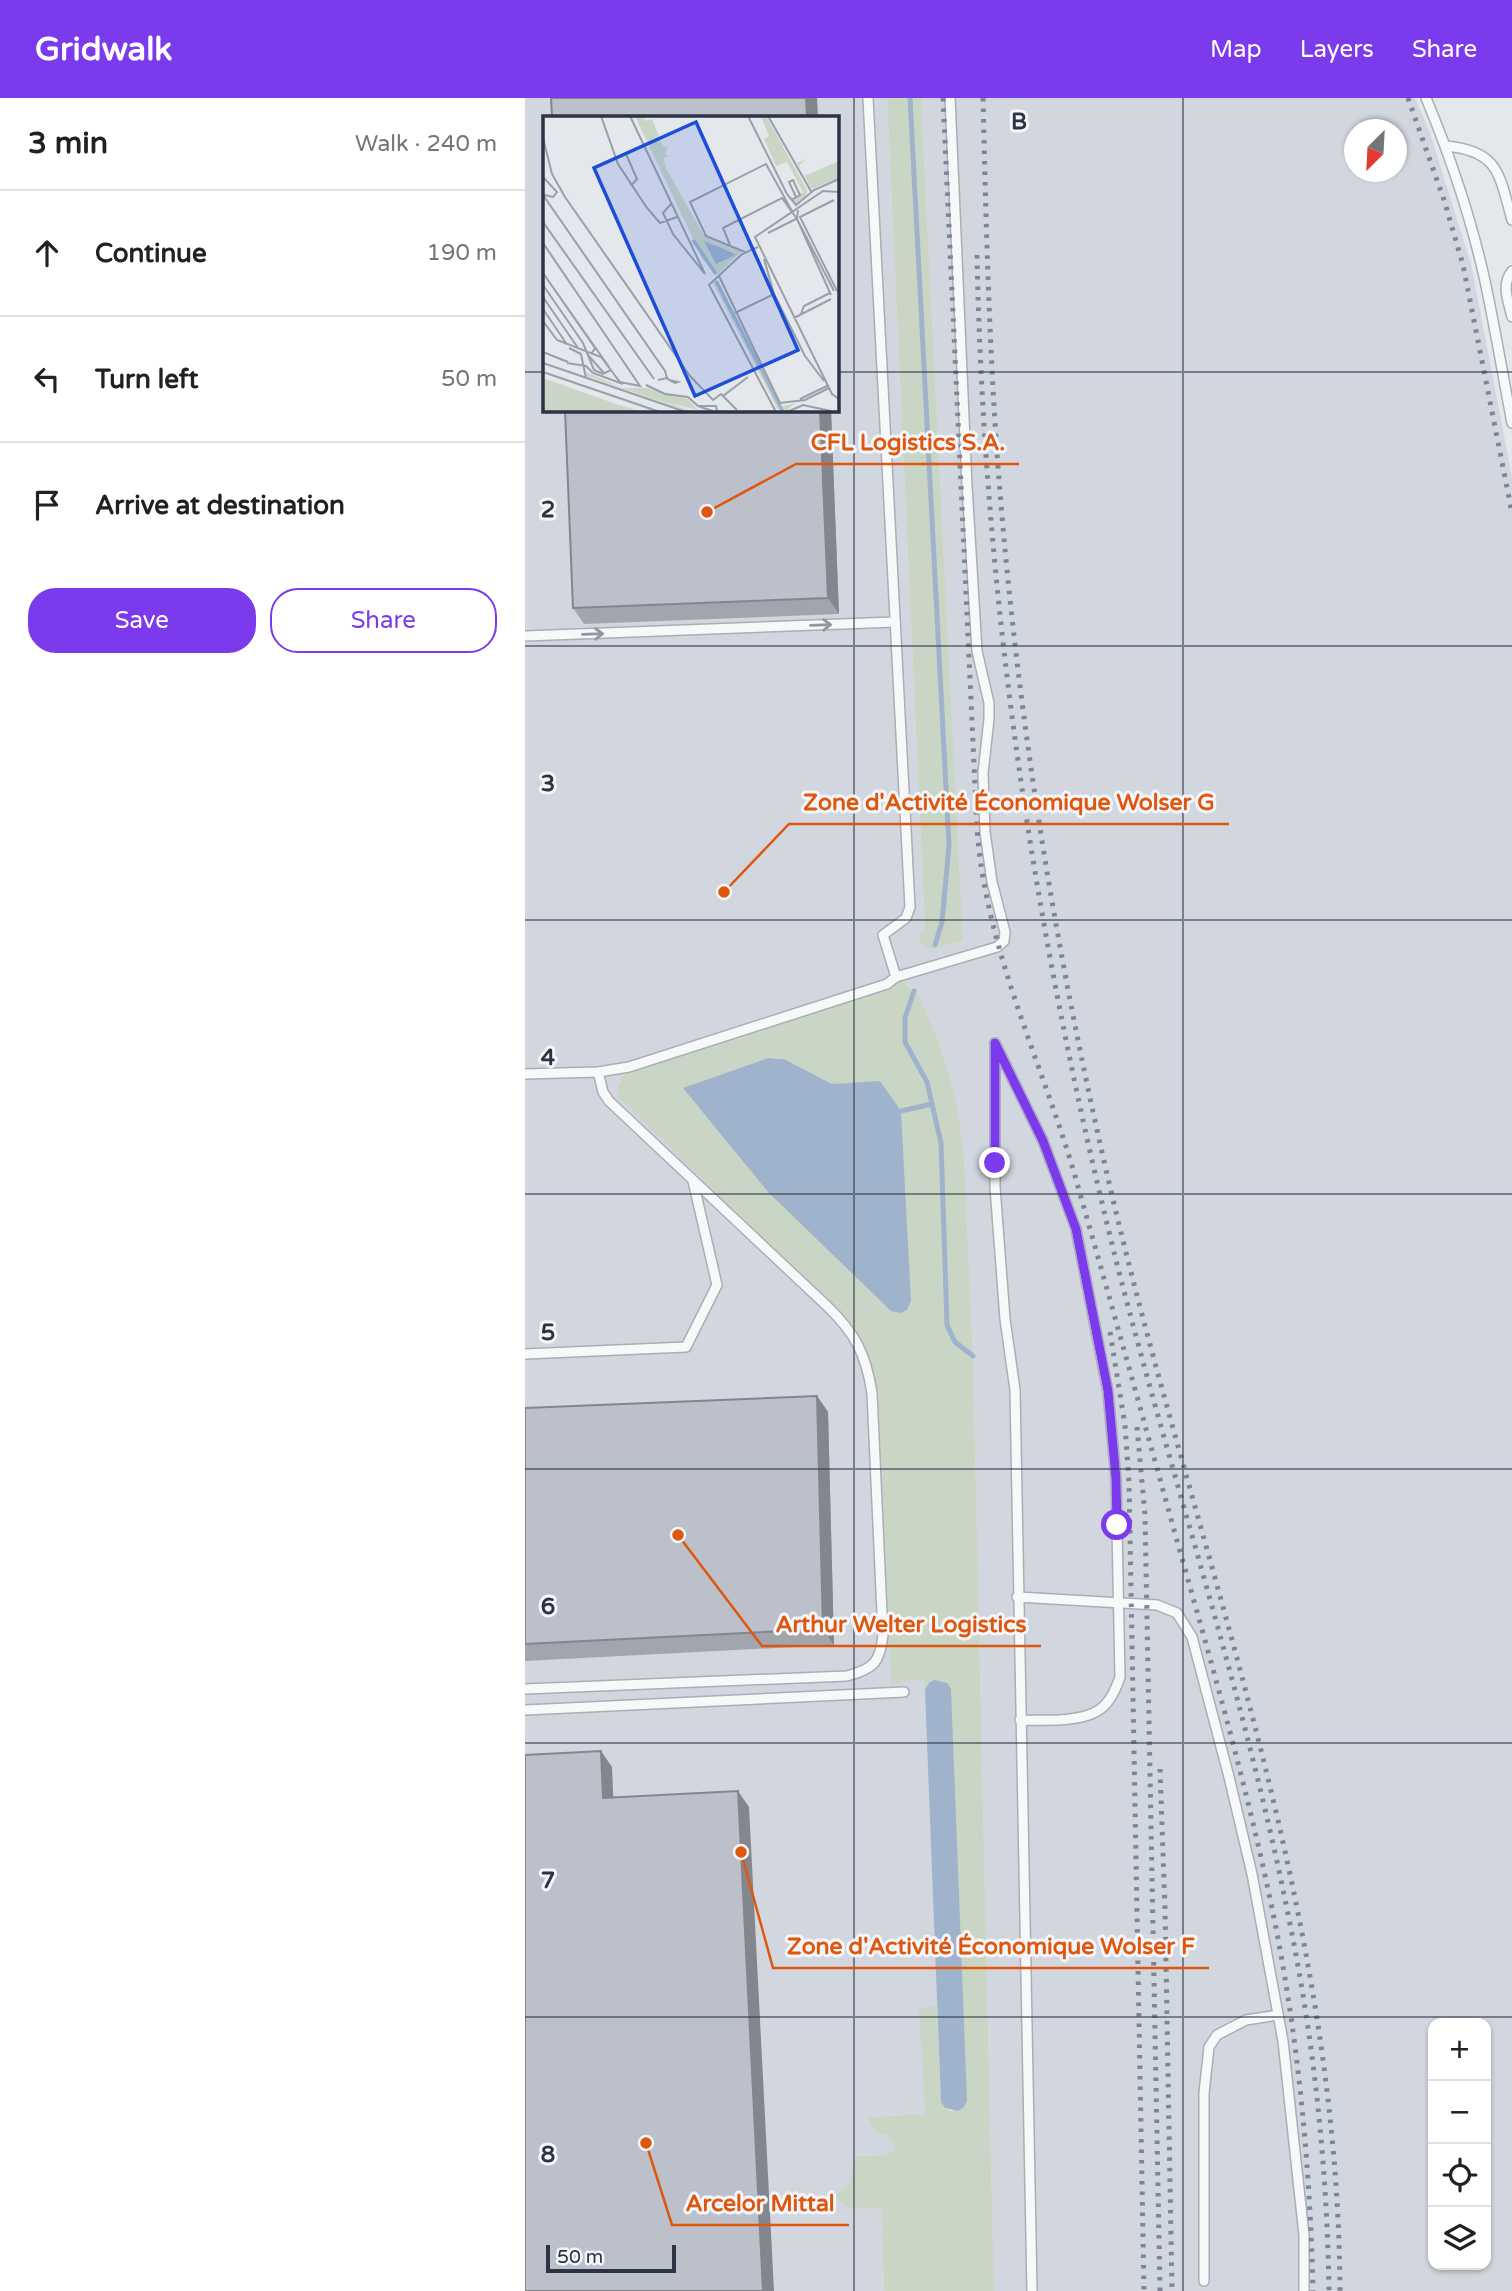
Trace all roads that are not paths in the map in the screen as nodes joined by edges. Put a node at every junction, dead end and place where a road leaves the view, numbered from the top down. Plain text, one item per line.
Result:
1 (868, 98) edge
2 (950, 98) edge
3 (1426, 98) edge
4 (1446, 146) junction
5 (1512, 220) edge
6 (1512, 271) edge
7 (1512, 317) edge
8 (1512, 423) edge
9 (895, 622) junction
10 (525, 636) edge
11 (900, 976) junction
12 (599, 1072) junction
13 (525, 1074) edge
14 (693, 1181) junction
15 (525, 1354) edge
16 (1017, 1597) junction
17 (1119, 1602) junction
18 (525, 1689) edge
19 (904, 1692) dead end
20 (525, 1710) edge
21 (1020, 1720) junction
22 (1278, 2015) junction
23 (1205, 2281) dead end
24 (1033, 2291) edge
25 (1304, 2291) edge

1 - 9 lane
2 - 11 lane
3 - 4 lane
4 - 5 lane
4 - 8 lane
6 - 7 lane
10 -> 9 lane
9 - 11 lane
11 - 12 lane
12 - 13 lane
12 - 14 lane
14 - 15 lane
14 - 18 lane
16 - 17 lane
16 - 17 lane
16 - 21 lane
17 - 21 lane
17 - 22 lane
19 - 20 lane
21 - 24 lane
22 - 23 lane
22 - 25 lane

